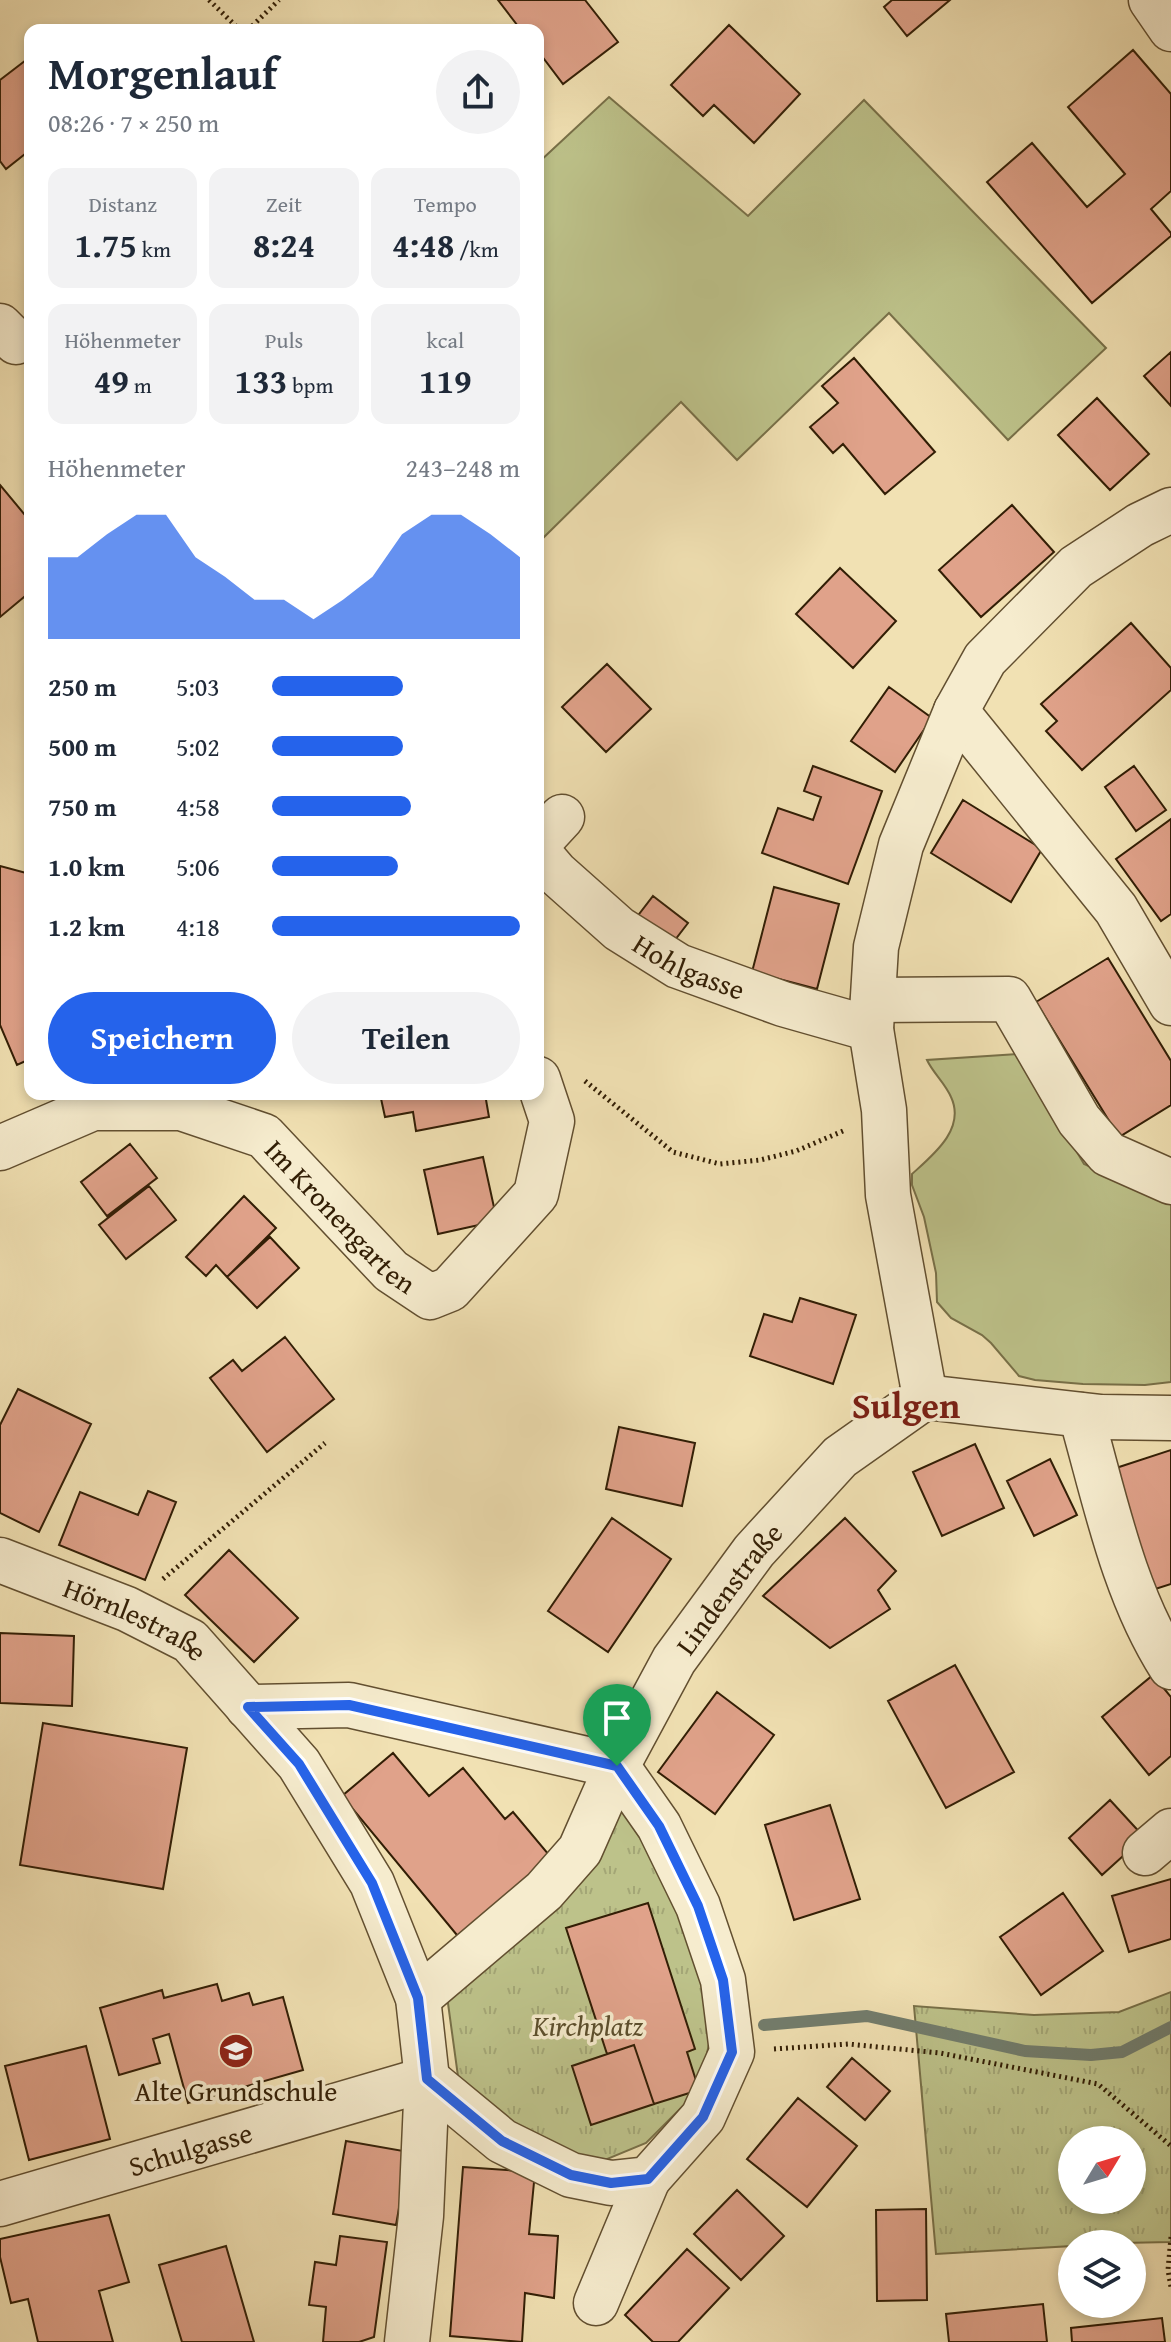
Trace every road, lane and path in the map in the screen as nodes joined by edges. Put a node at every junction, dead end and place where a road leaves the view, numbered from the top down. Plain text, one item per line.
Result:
1 (209, 0) edge
2 (279, 0) edge
3 (1151, 0) edge
4 (234, 24) edge
5 (254, 24) edge
6 (1171, 29) edge
7 (1171, 510) edge
8 (956, 711) junction
9 (546, 837) edge
10 (1171, 1003) edge
11 (872, 1014) junction
12 (559, 1078) edge
13 (884, 1110) junction
14 (0, 1148) edge
15 (1171, 1182) edge
16 (925, 1397) junction
17 (1081, 1415) junction
18 (1171, 1418) edge
19 (325, 1443) dead end
20 (0, 1560) edge
21 (1153, 1602) edge
22 (127, 1609) junction
23 (1171, 1667) edge
24 (248, 1707) junction
25 (617, 1766) junction
26 (418, 1998) junction
27 (732, 2052) junction
28 (427, 2079) junction
29 (1171, 2146) edge
30 (648, 2179) junction
31 (0, 2204) edge
32 (1171, 2237) edge
33 (1171, 2287) edge
34 (596, 2303) dead end
35 (407, 2342) edge

1 - 4 path
2 - 5 path
3 - 6 street
7 - 8 street
8 - 10 street
8 - 11 street
9 - 11 street, Hohlgasse
11 - 13 street
11 - 15 street, Hohlgasse
12 - 13 path
12 - 14 street, Im Kronengarten
13 - 16 street
16 - 17 street
16 - 25 street, Lindenstraße
17 - 18 street
17 - 21 street
19 - 22 path
20 - 22 street, Hörnlestraße
21 - 23 street
22 - 24 street, Hörnlestraße
24 - 25 street
24 - 26 street
25 - 26 street, Lindenstraße
25 - 27 street
26 - 28 street
27 - 29 path
27 - 30 street
28 - 30 street
28 - 31 street, Schulgasse
28 - 35 street
30 - 34 street
32 - 33 path

